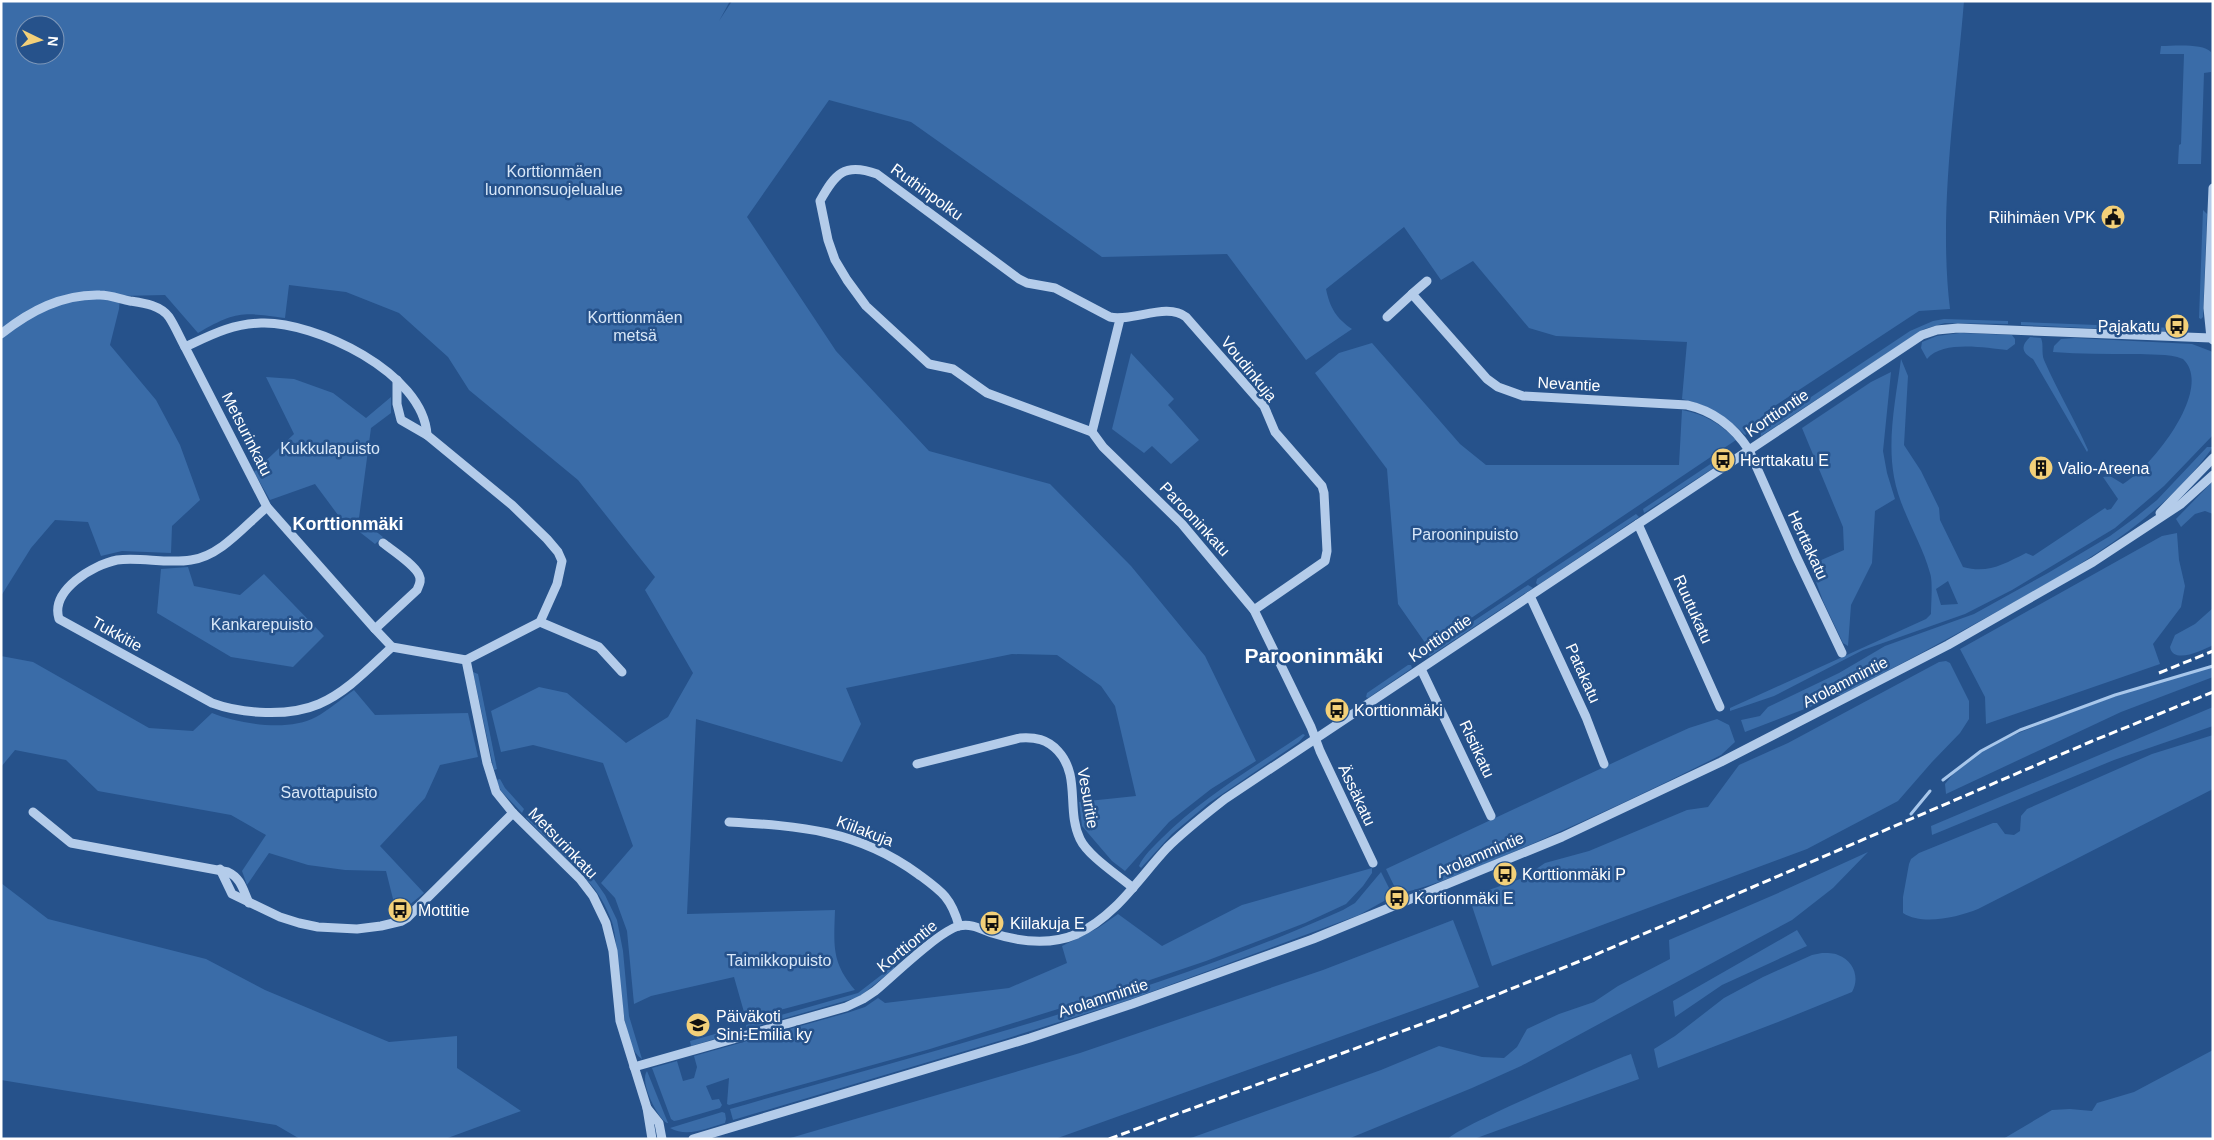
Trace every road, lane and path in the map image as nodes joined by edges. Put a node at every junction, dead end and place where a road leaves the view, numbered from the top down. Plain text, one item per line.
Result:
1 (2213, 188) edge
2 (1427, 281) dead end
3 (1412, 294) junction
4 (1387, 317) dead end
5 (1120, 319) junction
6 (1, 334) edge
7 (2212, 339) edge
8 (185, 348) junction
9 (397, 380) junction
10 (1092, 432) junction
11 (427, 435) junction
12 (1749, 450) junction
13 (2213, 458) edge
14 (2213, 475) edge
15 (267, 507) junction
16 (1638, 524) junction
17 (2149, 524) junction
18 (383, 543) dead end
19 (1530, 596) junction
20 (1254, 610) junction
21 (540, 622) junction
22 (375, 629) junction
23 (392, 647) junction
24 (1842, 652) dead end
25 (466, 660) junction
26 (1421, 669) junction
27 (622, 672) dead end
28 (1720, 707) dead end
29 (1315, 739) junction
30 (917, 764) dead end
31 (1604, 764) dead end
32 (33, 812) dead end
33 (513, 813) junction
34 (1491, 816) dead end
35 (729, 822) dead end
36 (1373, 863) dead end
37 (220, 869) junction
38 (1133, 888) junction
39 (249, 903) junction
40 (959, 926) junction
41 (634, 1067) junction
42 (647, 1108) junction
43 (652, 1139) edge
44 (662, 1139) edge
45 (693, 1139) edge

1 - 7 street
2 - 3 street
3 - 4 street
3 - 12 street, Nevantie
5 - 10 street
5 - 10 street, Ruthinpolku
5 - 20 street, Voudinkuja
6 - 8 street, Metsurinkatu
7 - 12 street, Korttiontie
8 - 9 street
8 - 15 street, Metsurinkatu
9 - 11 street
9 - 11 street
10 - 20 street, Parooninkatu
11 - 21 street
12 - 16 street, Korttiontie
12 - 24 street, Herttakatu
13 - 17 street, Arolammintie
14 - 17 street, Arolammintie
15 - 22 street, Metsurinkatu
15 - 23 street, Tukkitie
16 - 19 street, Korttiontie
16 - 28 street, Ruutukatu
17 - 45 street, Arolammintie
18 - 22 street
19 - 26 street, Korttiontie
19 - 31 street, Patakatu
20 - 29 street, Parooninkatu
21 - 25 street
21 - 27 street
22 - 23 street, Metsurinkatu
23 - 25 street
25 - 33 street, Metsurinkatu
26 - 29 street, Korttiontie
26 - 34 street, Ristikatu
29 - 36 street, Ässäkatu
29 - 38 street, Korttiontie
30 - 38 street, Vesuritie
32 - 37 street
33 - 39 street
33 - 41 street, Metsurinkatu
35 - 40 street, Kiilakuja
37 - 39 street
37 - 39 street
38 - 40 street, Korttiontie
40 - 41 street, Korttiontie
41 - 42 street, Metsurinkatu
42 - 43 street, Metsurinkatu
42 - 44 street, Metsurinkatu

